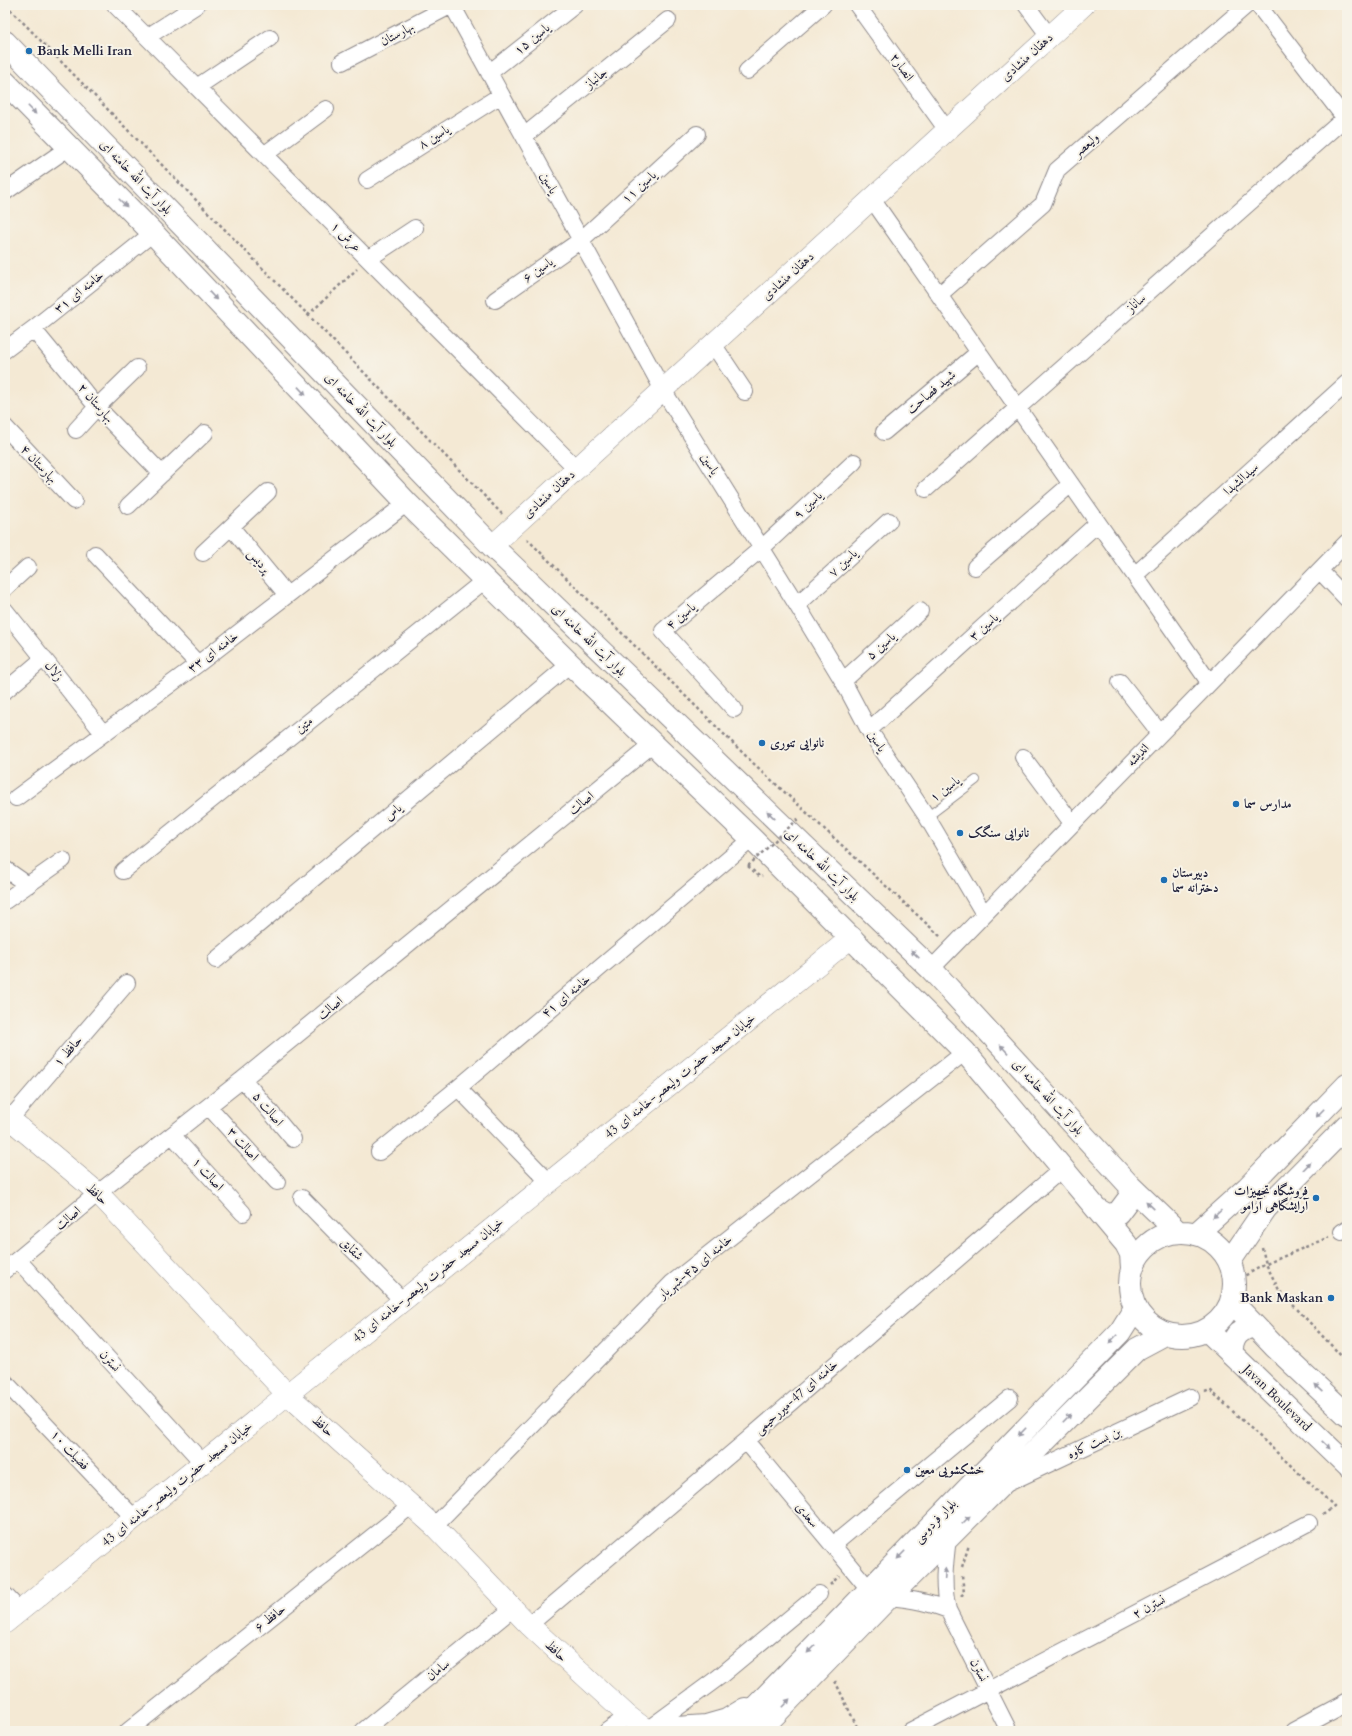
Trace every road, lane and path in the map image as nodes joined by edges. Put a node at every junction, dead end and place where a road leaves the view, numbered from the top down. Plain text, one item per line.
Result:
1 (6, 5) edge
2 (115, 5) edge
3 (197, 5) edge
4 (452, 5) edge
5 (575, 5) edge
6 (823, 5) edge
7 (857, 5) edge
8 (1026, 5) edge
9 (1084, 5) edge
10 (1247, 5) edge
11 (1258, 5) edge
12 (668, 20) dead end
13 (1049, 36) junction
14 (147, 37) junction
15 (270, 38) dead end
16 (5, 42) edge
17 (342, 62) dead end
18 (747, 71) dead end
19 (489, 73) junction
20 (5, 82) edge
21 (197, 87) junction
22 (501, 94) junction
23 (326, 109) dead end
24 (1346, 120) edge
25 (947, 130) junction
26 (697, 134) dead end
27 (524, 136) junction
28 (68, 148) junction
29 (264, 155) junction
30 (367, 180) dead end
31 (5, 192) edge
32 (872, 199) junction
33 (415, 228) dead end
34 (153, 233) junction
35 (581, 240) junction
36 (368, 259) junction
37 (939, 295) junction
38 (495, 300) dead end
39 (308, 315) junction
40 (33, 329) junction
41 (713, 344) junction
42 (5, 350) edge
43 (979, 352) junction
44 (137, 368) dead end
45 (1347, 383) edge
46 (664, 390) junction
47 (745, 392) dead end
48 (97, 407) junction
49 (1018, 408) junction
50 (5, 427) edge
51 (76, 430) dead end
52 (884, 432) dead end
53 (205, 433) dead end
54 (854, 462) dead end
55 (577, 469) junction
56 (162, 474) junction
57 (1071, 484) junction
58 (926, 488) dead end
59 (268, 492) dead end
60 (74, 501) dead end
61 (407, 503) junction
62 (128, 506) dead end
63 (889, 521) dead end
64 (1098, 523) junction
65 (514, 526) junction
66 (230, 527) junction
67 (1347, 542) edge
68 (492, 546) junction
69 (762, 548) junction
70 (203, 553) dead end
71 (95, 554) dead end
72 (28, 567) dead end
73 (975, 567) dead end
74 (1320, 571) junction
75 (1135, 575) junction
76 (485, 580) junction
77 (5, 588) edge
78 (287, 594) junction
79 (1347, 599) edge
80 (797, 605) junction
81 (5, 610) edge
82 (920, 611) dead end
83 (44, 658) junction
84 (198, 664) junction
85 (570, 664) junction
86 (843, 681) junction
87 (1120, 682) dead end
88 (1209, 682) junction
89 (5, 691) edge
90 (734, 709) dead end
91 (870, 730) junction
92 (103, 733) junction
93 (1160, 733) junction
94 (653, 744) junction
95 (1023, 756) dead end
96 (976, 780) dead end
97 (16, 798) dead end
98 (800, 817) dead end
99 (927, 817) junction
100 (1072, 823) junction
101 (752, 839) junction
102 (63, 860) dead end
103 (5, 868) edge
104 (123, 871) dead end
105 (760, 878) dead end
106 (28, 885) junction
107 (5, 901) edge
108 (984, 914) junction
109 (852, 937) junction
110 (951, 947) junction
111 (216, 960) dead end
112 (931, 969) junction
113 (127, 983) dead end
114 (965, 1052) junction
115 (243, 1079) junction
116 (1347, 1085) edge
117 (458, 1088) junction
118 (209, 1107) junction
119 (7, 1117) edge
120 (1347, 1126) edge
121 (173, 1136) junction
122 (293, 1139) dead end
123 (380, 1152) dead end
124 (1062, 1168) junction
125 (277, 1182) dead end
126 (549, 1182) junction
127 (1131, 1187) junction
128 (98, 1193) junction
129 (302, 1198) dead end
130 (1097, 1209) junction
131 (244, 1213) dead end
132 (1344, 1231) edge
133 (1187, 1233) junction
134 (18, 1260) junction
135 (1266, 1264) junction
136 (1132, 1268) junction
137 (5, 1270) edge
138 (1232, 1281) junction
139 (403, 1301) junction
140 (1135, 1308) junction
141 (1254, 1326) junction
142 (1207, 1330) junction
143 (1165, 1334) junction
144 (1231, 1353) junction
145 (1347, 1362) edge
146 (5, 1382) edge
147 (287, 1394) junction
148 (1010, 1398) dead end
149 (1190, 1398) joint
150 (1347, 1415) edge
151 (746, 1441) junction
152 (203, 1463) junction
153 (1347, 1465) edge
154 (998, 1488) junction
155 (412, 1505) junction
156 (134, 1518) junction
157 (1309, 1524) joint
158 (434, 1526) junction
159 (948, 1538) junction
160 (970, 1540) dead end
161 (833, 1545) junction
162 (850, 1567) junction
163 (961, 1569) dead end
164 (962, 1575) dead end
165 (869, 1589) junction
166 (819, 1594) joint
167 (5, 1595) edge
168 (889, 1597) junction
169 (512, 1609) junction
170 (948, 1610) junction
171 (13, 1617) edge
172 (529, 1625) junction
173 (835, 1681) dead end
174 (989, 1690) junction
175 (762, 1699) junction
176 (1347, 1702) edge
177 (628, 1716) junction
178 (128, 1731) edge
179 (363, 1731) edge
180 (607, 1731) edge
181 (647, 1731) edge
182 (732, 1731) edge
183 (759, 1731) edge
184 (859, 1731) edge
185 (910, 1731) edge
186 (1009, 1731) edge
187 (1293, 1731) edge

1 - 39 path
2 - 14 street, عرش ۱
3 - 14 street
4 - 17 street, بهارستان
4 - 19 street, یاسین
5 - 19 street, یاسین ۱۵
6 - 18 street
7 - 25 street, انصار۲
8 - 13 street
9 - 13 street, دهقان منشادی
10 - 37 street, ولیعصر
11 - 24 street
12 - 27 street, جانباز
13 - 25 street, دهقان منشادی
14 - 21 street, عرش ۱
15 - 21 street
16 - 68 main road, بلوار آیت الله خامنه ای
19 - 22 street, یاسین
20 -> 28 main road, بلوار آیت الله خامنه ای
21 - 29 street, عرش ۱
22 - 27 street, یاسین
22 - 30 street, یاسین ۸
23 - 29 street
24 - 49 street, ساناز
25 - 32 street, دهقان منشادی
26 - 35 street, یاسین ۱۱
27 - 35 street, یاسین
28 - 31 street
28 -> 34 main road, بلوار آیت الله خامنه ای
29 - 36 street, عرش ۱
32 - 37 street
32 - 41 street, دهقان منشادی
33 - 36 street
34 - 40 street, خامنه ای ۳۱
34 -> 61 main road, بلوار آیت الله خامنه ای
35 - 38 street, یاسین ۶
35 - 46 street, یاسین
36 - 39 path
36 - 55 street, عرش ۱
37 - 43 street
39 - 65 path
40 - 42 street, خامنه ای ۳۱
40 - 48 street, بهارستان ۲
41 - 46 street, دهقان منشادی
41 - 47 street
43 - 49 street
43 - 52 street, شهید فصاحت
44 - 48 street
45 - 75 street, سیدالشهدا
46 - 55 street, دهقان منشادی
46 - 69 street, یاسین
48 - 51 street
48 - 56 street, بهارستان ۲
49 - 57 street
49 - 58 street, ساناز
50 - 60 street, بهارستان ۴
53 - 56 street
54 - 69 street, یاسین ۹
55 - 65 street, دهقان منشادی
56 - 62 street
57 - 64 street
57 - 73 street
59 - 66 street
61 - 76 main road, بلوار آیت الله خامنه ای
61 - 78 street, خامنه ای ۳۳
63 - 80 street, یاسین ۷
64 - 75 street
64 - 91 street, یاسین ۳
65 - 68 street, دهقان منشادی
65 - 110 path
66 - 70 street
66 - 78 street, پردیس
67 - 74 street, اندیشه
112 -> 68 main road, بلوار آیت الله خامنه ای
69 - 80 street, یاسین
69 - 90 street, یاسین ۴
71 - 84 street
72 - 77 street
74 - 79 street
74 - 88 street, اندیشه
75 - 88 street
76 - 85 main road, بلوار آیت الله خامنه ای
76 - 104 street, متین
78 - 84 street, خامنه ای ۳۳
80 - 86 street, یاسین
81 - 83 street, زلال
82 - 86 street, یاسین ۵
83 - 89 street
83 - 92 street, زلال
84 - 92 street, خامنه ای ۳۳
85 - 94 main road, بلوار آیت الله خامنه ای
85 - 111 street, یاس
86 - 91 street, یاسین
87 - 93 street
88 - 93 street, اندیشه
91 - 99 street, یاسین
92 - 97 street, خامنه ای ۳۳
93 - 100 street, اندیشه
94 - 101 main road, بلوار آیت الله خامنه ای
94 - 115 street, اصالت
95 - 100 street
96 - 99 lane, یاسین ۱
98 - 105 path, bridge
99 - 108 street, یاسین
100 - 108 street, اندیشه
101 - 109 main road, بلوار آیت الله خامنه ای
101 - 117 street, خامنه ای ۴۱
102 - 106 street
103 - 106 street
106 - 107 street
108 - 110 street, اندیشه
109 - 114 main road, بلوار آیت الله خامنه ای
109 - 126 street, خیابان مسجد حضرت ولیعصر-خامنه ای 43
110 - 112 street, اندیشه
127 -> 112 main road, بلوار آیت الله خامنه ای
113 - 119 street, حافظ ۱
114 - 124 main road, بلوار آیت الله خامنه ای
114 - 158 street, خامنه ای ۴۵-شهریار
115 - 118 street, اصالت
115 - 122 street, اصالت ۵
116 -> 133 main road
117 - 123 street, خامنه ای ۴۱
117 - 126 street
118 - 121 street, اصالت
118 - 125 street, اصالت ۳
119 - 128 street, حافظ
138 -> 120 main road
121 - 128 street, اصالت
121 - 131 street, اصالت ۱
124 - 130 main road, بلوار آیت الله خامنه ای
124 - 151 street, خامنه ای 47-میررحیمی
126 - 139 street, خیابان مسجد حضرت ولیعصر-خامنه ای 43
127 - 130 main road
133 -> 127 main road, بلوار آیت الله خامنه ای
128 - 134 street, اصالت
128 - 147 street, حافظ
129 - 139 street, شقایق
130 - 136 main road, بلوار آیت الله خامنه ای
132 - 135 path
133 - 136 main road
133 - 138 main road
134 - 137 street, اصالت
134 - 152 street, نسترن
135 - 138 path
135 - 145 path
136 - 140 main road
138 - 141 main road
138 - 142 main road
139 - 147 street, خیابان مسجد حضرت ولیعصر-خامنه ای 43
140 - 143 main road
140 -> 165 main road, بلوار فردوسی
141 - 144 main road
150 -> 141 main road
142 - 143 main road
142 - 144 main road, Javan Boulevard
154 -> 143 main road, بلوار فردوسی
144 -> 153 main road, Javan Boulevard
146 - 156 street, فضیلت ۱۰
147 - 152 street, خیابان مسجد حضرت ولیعصر-خامنه ای 43
147 - 155 street, حافظ
148 - 161 street
149 - 154 street, بن بست کاوه
149 - 157 path
151 - 161 street, سعدی
151 - 172 street, خامنه ای 47-میررحیمی
152 - 156 street, خیابان مسجد حضرت ولیعصر-خامنه ای 43
159 -> 154 main road, بلوار فردوسی
155 - 158 street, حافظ
155 - 178 street, حافظ ۶
156 - 171 street, خیابان مسجد حضرت ولیعصر-خامنه ای 43
157 - 174 street, نسترن ۲
158 - 169 street, حافظ
159 - 168 main road, بلوار فردوسی
170 -> 159 street, نسترن
160 - 163 path
161 - 162 street, سعدی
162 - 165 street, سعدی
162 - 166 path
164 - 170 path
165 -> 175 main road, بلوار فردوسی
166 - 181 street
167 - 171 street
168 - 170 street
183 -> 168 main road, بلوار فردوسی
169 - 172 street, حافظ
169 - 179 street, سامان
170 - 174 street, نسترن
172 - 177 street, حافظ
173 - 184 path
174 - 185 street, نسترن ۲
174 - 186 street, نسترن
175 - 181 main road
175 - 182 main road, بلوار فردوسی
176 - 187 street
177 - 180 street
177 - 181 street, حافظ

